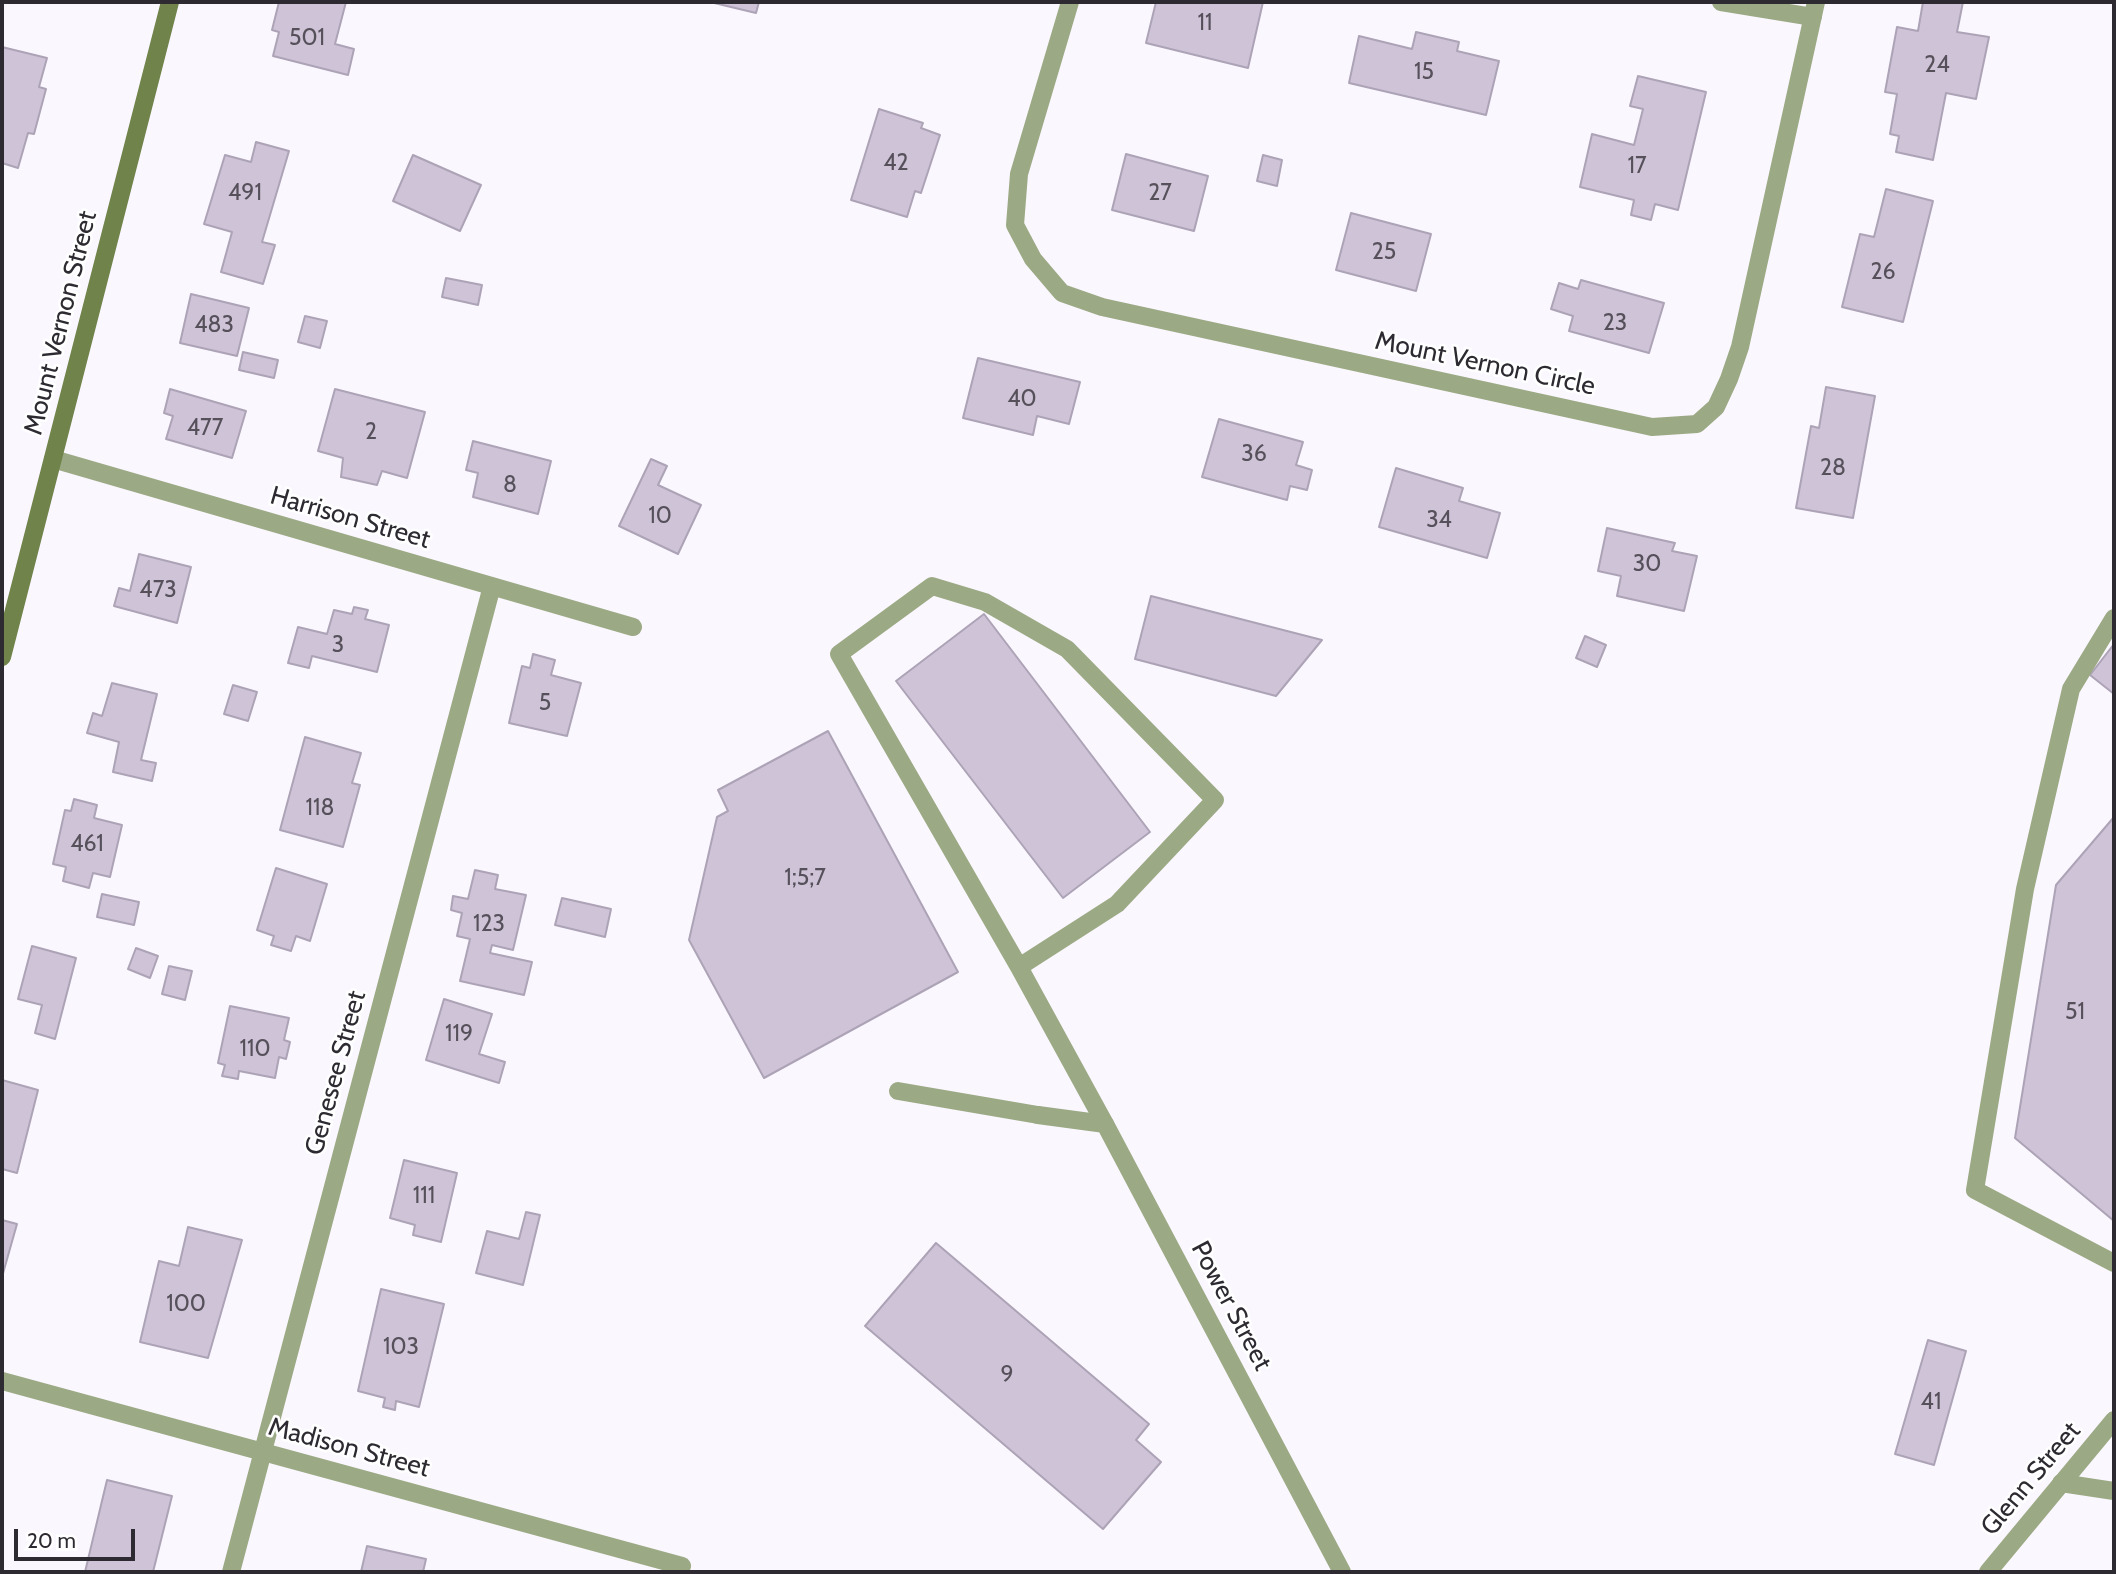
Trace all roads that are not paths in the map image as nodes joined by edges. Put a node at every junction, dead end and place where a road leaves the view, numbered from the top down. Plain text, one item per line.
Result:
1 (170, 2) edge
2 (1070, 2) edge
3 (1721, 2) edge
4 (1814, 9) edge
5 (53, 459) junction
6 (492, 586) junction
7 (2114, 618) edge
8 (633, 627) dead end
9 (2, 657) edge
10 (1019, 967) junction
11 (898, 1090) dead end
12 (1105, 1124) junction
13 (2114, 1263) edge
14 (2, 1381) edge
15 (2114, 1420) edge
16 (262, 1452) junction
17 (2062, 1483) junction
18 (2114, 1491) edge
19 (681, 1569) edge
20 (231, 1572) edge
21 (1342, 1572) edge
22 (1988, 1572) edge

1 - 5 main road, Mount Vernon Street
2 - 4 street, Mount Vernon Circle
3 - 4 street, Mount Vernon Circle
5 - 6 street, Harrison Street
5 - 9 main road, Mount Vernon Street
6 - 8 street, Harrison Street
6 - 16 street, Genesee Street
7 - 13 street
10 - 10 street, Power Street
10 - 12 street, Power Street
11 - 12 street
12 - 21 street, Power Street
14 - 16 street, Madison Street
15 - 17 street, Glenn Street
16 - 19 street, Madison Street
16 - 20 street, Genesee Street
17 - 18 street
17 - 22 street, Glenn Street

